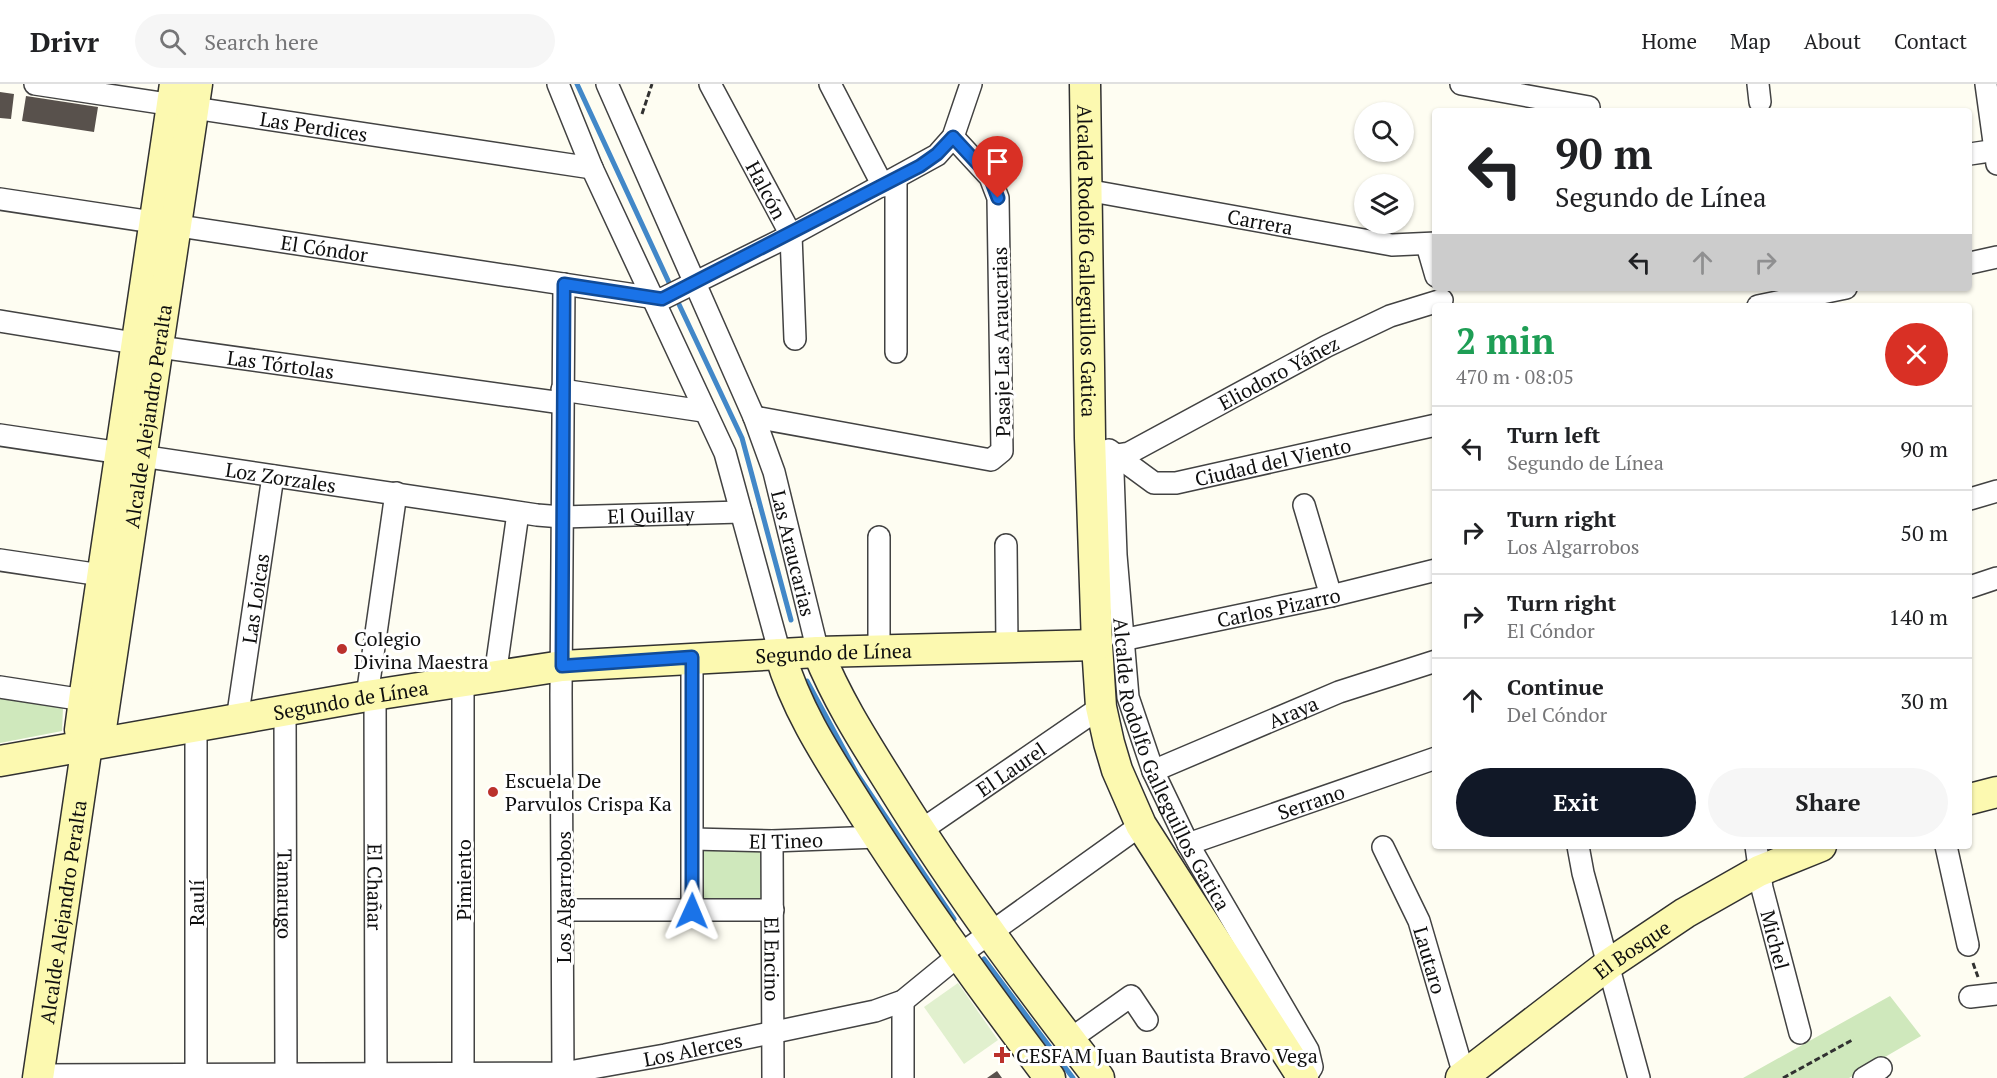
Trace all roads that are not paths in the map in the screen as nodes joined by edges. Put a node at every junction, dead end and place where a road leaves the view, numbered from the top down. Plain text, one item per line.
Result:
1 (35, 84) edge
2 (558, 84) edge
3 (608, 84) edge
4 (710, 84) edge
5 (830, 84) edge
6 (971, 84) edge
7 (1085, 84) edge
8 (1461, 84) edge
9 (1986, 84) edge
10 (185, 96) edge
11 (1589, 107) dead end
12 (953, 137) junction
13 (1972, 154) edge
14 (1996, 155) edge
15 (592, 168) junction
16 (889, 182) junction
17 (1086, 190) junction
18 (0, 199) edge
19 (166, 224) junction
20 (791, 235) junction
21 (1431, 244) edge
22 (1997, 257) edge
23 (1972, 263) edge
24 (564, 284) junction
25 (690, 286) junction
26 (1831, 291) edge
27 (657, 297) junction
28 (1442, 298) edge
29 (1773, 303) edge
30 (0, 321) edge
31 (795, 339) dead end
32 (147, 345) junction
33 (896, 352) dead end
34 (562, 397) junction
35 (703, 411) junction
36 (754, 417) junction
37 (1432, 426) edge
38 (0, 435) edge
39 (1090, 438) junction
40 (132, 454) junction
41 (1117, 455) junction
42 (273, 476) junction
43 (1997, 490) edge
44 (396, 493) junction
45 (1972, 498) edge
46 (1304, 505) dead end
47 (741, 512) junction
48 (518, 513) junction
49 (562, 517) junction
50 (879, 537) dead end
51 (1006, 545) dead end
52 (0, 560) edge
53 (1432, 571) edge
54 (101, 575) junction
55 (1997, 578) edge
56 (1972, 586) edge
57 (1331, 596) junction
58 (1110, 643) junction
59 (1007, 646) junction
60 (879, 651) junction
61 (818, 652) junction
62 (780, 654) junction
63 (692, 657) junction
64 (1432, 662) edge
65 (562, 666) junction
66 (495, 676) junction
67 (463, 681) junction
68 (0, 687) edge
69 (371, 696) junction
70 (84, 700) junction
71 (1101, 707) junction
72 (285, 711) junction
73 (237, 720) junction
74 (196, 728) junction
75 (87, 745) junction
76 (1432, 759) edge
77 (0, 761) edge
78 (1153, 771) junction
79 (1997, 792) edge
80 (1972, 798) edge
81 (1141, 825) junction
82 (920, 831) junction
83 (878, 837) junction
84 (693, 839) junction
85 (772, 841) junction
86 (1188, 844) junction
87 (1383, 847) dead end
88 (1579, 849) edge
89 (1805, 849) edge
90 (1947, 849) edge
91 (1757, 858) edge
92 (564, 910) junction
93 (773, 910) junction
94 (692, 911) junction
95 (990, 934) junction
96 (1968, 945) road end
97 (958, 956) junction
98 (1609, 964) junction
99 (903, 1001) junction
100 (1147, 1020) dead end
101 (773, 1031) junction
102 (1800, 1033) dead end
103 (1069, 1040) junction
104 (463, 1075) edge
105 (563, 1075) edge
106 (108, 1076) edge
107 (196, 1076) edge
108 (286, 1076) edge
109 (376, 1076) edge
110 (38, 1077) edge
111 (1463, 1077) edge
112 (773, 1078) edge
113 (903, 1078) edge
114 (1050, 1078) edge
115 (1099, 1078) edge
116 (1304, 1078) edge
117 (1639, 1078) edge

1 - 10 street, Las Perdices
2 - 15 street, Las Araucarias
3 - 25 street, Las Araucarias
4 - 20 street, Halcón
5 - 16 street
6 - 12 street
7 - 17 street, Alcalde Rodolfo Galleguillos Gatica
8 - 11 street
9 - 14 street
10 - 15 street, Las Perdices
10 - 19 street, Alcalde Alejandro Peralta
12 - 16 street
12 - 36 street, Pasaje Las Araucarias
13 - 14 street
15 - 27 street, Las Araucarias
16 - 20 street
16 - 33 street
17 - 21 street, Carrera
17 - 39 street, Alcalde Rodolfo Galleguillos Gatica
18 - 19 street, El Cóndor
19 - 24 street, El Cóndor
19 - 32 street, Alcalde Alejandro Peralta
20 - 25 street
20 - 31 street, Halcón
22 - 23 street
24 - 27 street, El Cóndor
24 - 34 street, Los Algarrobos
25 - 27 street
25 - 36 street, Las Araucarias
26 - 29 street
27 - 35 street, Las Araucarias
28 - 41 street, Eliodoro Yáñez
30 - 32 street, Las Tórtolas
32 - 34 street, Las Tórtolas
32 - 40 street, Alcalde Alejandro Peralta
34 - 35 street, Las Tórtolas
34 - 49 street, Los Algarrobos
35 - 47 street, Las Araucarias
36 - 61 street, Las Araucarias
37 - 41 street, Ciudad del Viento
38 - 40 street, Loz Zorzales
39 - 41 street, Alcalde Rodolfo Galleguillos Gatica
39 - 58 street, Alcalde Rodolfo Galleguillos Gatica
40 - 42 street, Loz Zorzales
40 - 54 street, Alcalde Alejandro Peralta
40 - 75 street, Alcalde Alejandro Peralta
41 - 58 street, Alcalde Rodolfo Galleguillos Gatica
42 - 44 street, Loz Zorzales
42 - 73 street, Las Loicas
43 - 45 street
44 - 48 street, Loz Zorzales
44 - 69 street, El Chañar
46 - 57 street
47 - 49 street, El Quillay
47 - 62 street, Las Araucarias
48 - 49 street, Loz Zorzales
48 - 66 street
49 - 65 street, Los Algarrobos
50 - 60 street
51 - 59 street
52 - 54 street
53 - 57 street, Carlos Pizarro
54 - 70 street, Alcalde Alejandro Peralta
55 - 56 street
57 - 58 street, Carlos Pizarro
58 - 59 street, Segundo de Línea
58 - 71 street, Alcalde Rodolfo Galleguillos Gatica
58 - 78 street, Alcalde Rodolfo Galleguillos Gatica
59 - 60 street, Segundo de Línea
60 - 61 street, Segundo de Línea
61 - 62 street, Segundo de Línea
61 - 82 street, Las Araucarias
62 - 63 street, Segundo de Línea
62 - 83 street, Las Araucarias
63 - 65 street, Segundo de Línea
63 - 84 street
64 - 78 street, Araya
65 - 66 street, Segundo de Línea
65 - 92 street, Los Algarrobos
66 - 67 street, Segundo de Línea
67 - 69 street, Segundo de Línea
67 - 104 street, Pimiento
68 - 70 street
69 - 72 street, Segundo de Línea
69 - 109 street, El Chañar
70 - 75 street, Alcalde Alejandro Peralta
71 - 81 street, Alcalde Rodolfo Galleguillos Gatica
71 - 82 street, El Laurel
72 - 73 street, Segundo de Línea
72 - 108 street, Tamarugo
73 - 74 street, Segundo de Línea
74 - 75 street, Segundo de Línea
74 - 107 street, Raulí
75 - 77 street, Segundo de Línea
75 - 110 street, Alcalde Alejandro Peralta
76 - 86 street, Serrano
78 - 86 street, Alcalde Rodolfo Galleguillos Gatica
79 - 80 street
81 - 95 street, Los Alerces
81 - 116 street, Alcalde Rodolfo Galleguillos Gatica
82 - 95 street, Las Araucarias
83 - 85 street, El Tineo
83 - 97 street, Las Araucarias
84 - 85 street, El Tineo
84 - 94 street
85 - 93 street, El Encino
86 - 116 street, Alcalde Rodolfo Galleguillos Gatica
87 - 111 street, Lautaro
88 - 98 street
89 - 91 street, El Bosque
90 - 96 street
91 - 98 street, El Bosque
91 - 102 street, Michel
92 - 94 street
92 - 105 street, Los Algarrobos
93 - 94 street
93 - 101 street, El Encino
95 - 97 street, Los Alerces
95 - 103 street, Las Araucarias
97 - 99 street, Los Alerces
97 - 114 street, Las Araucarias
98 - 111 street, El Bosque
98 - 117 street
99 - 101 street, Los Alerces
99 - 113 street
100 - 103 street
101 - 105 street, Los Alerces
101 - 112 street, El Encino
103 - 115 street, Las Araucarias
104 - 105 street, Los Alerces
104 - 109 street, Los Alerces
106 - 107 street, Los Alerces
106 - 110 street, Los Alerces
107 - 108 street, Los Alerces
108 - 109 street, Los Alerces

